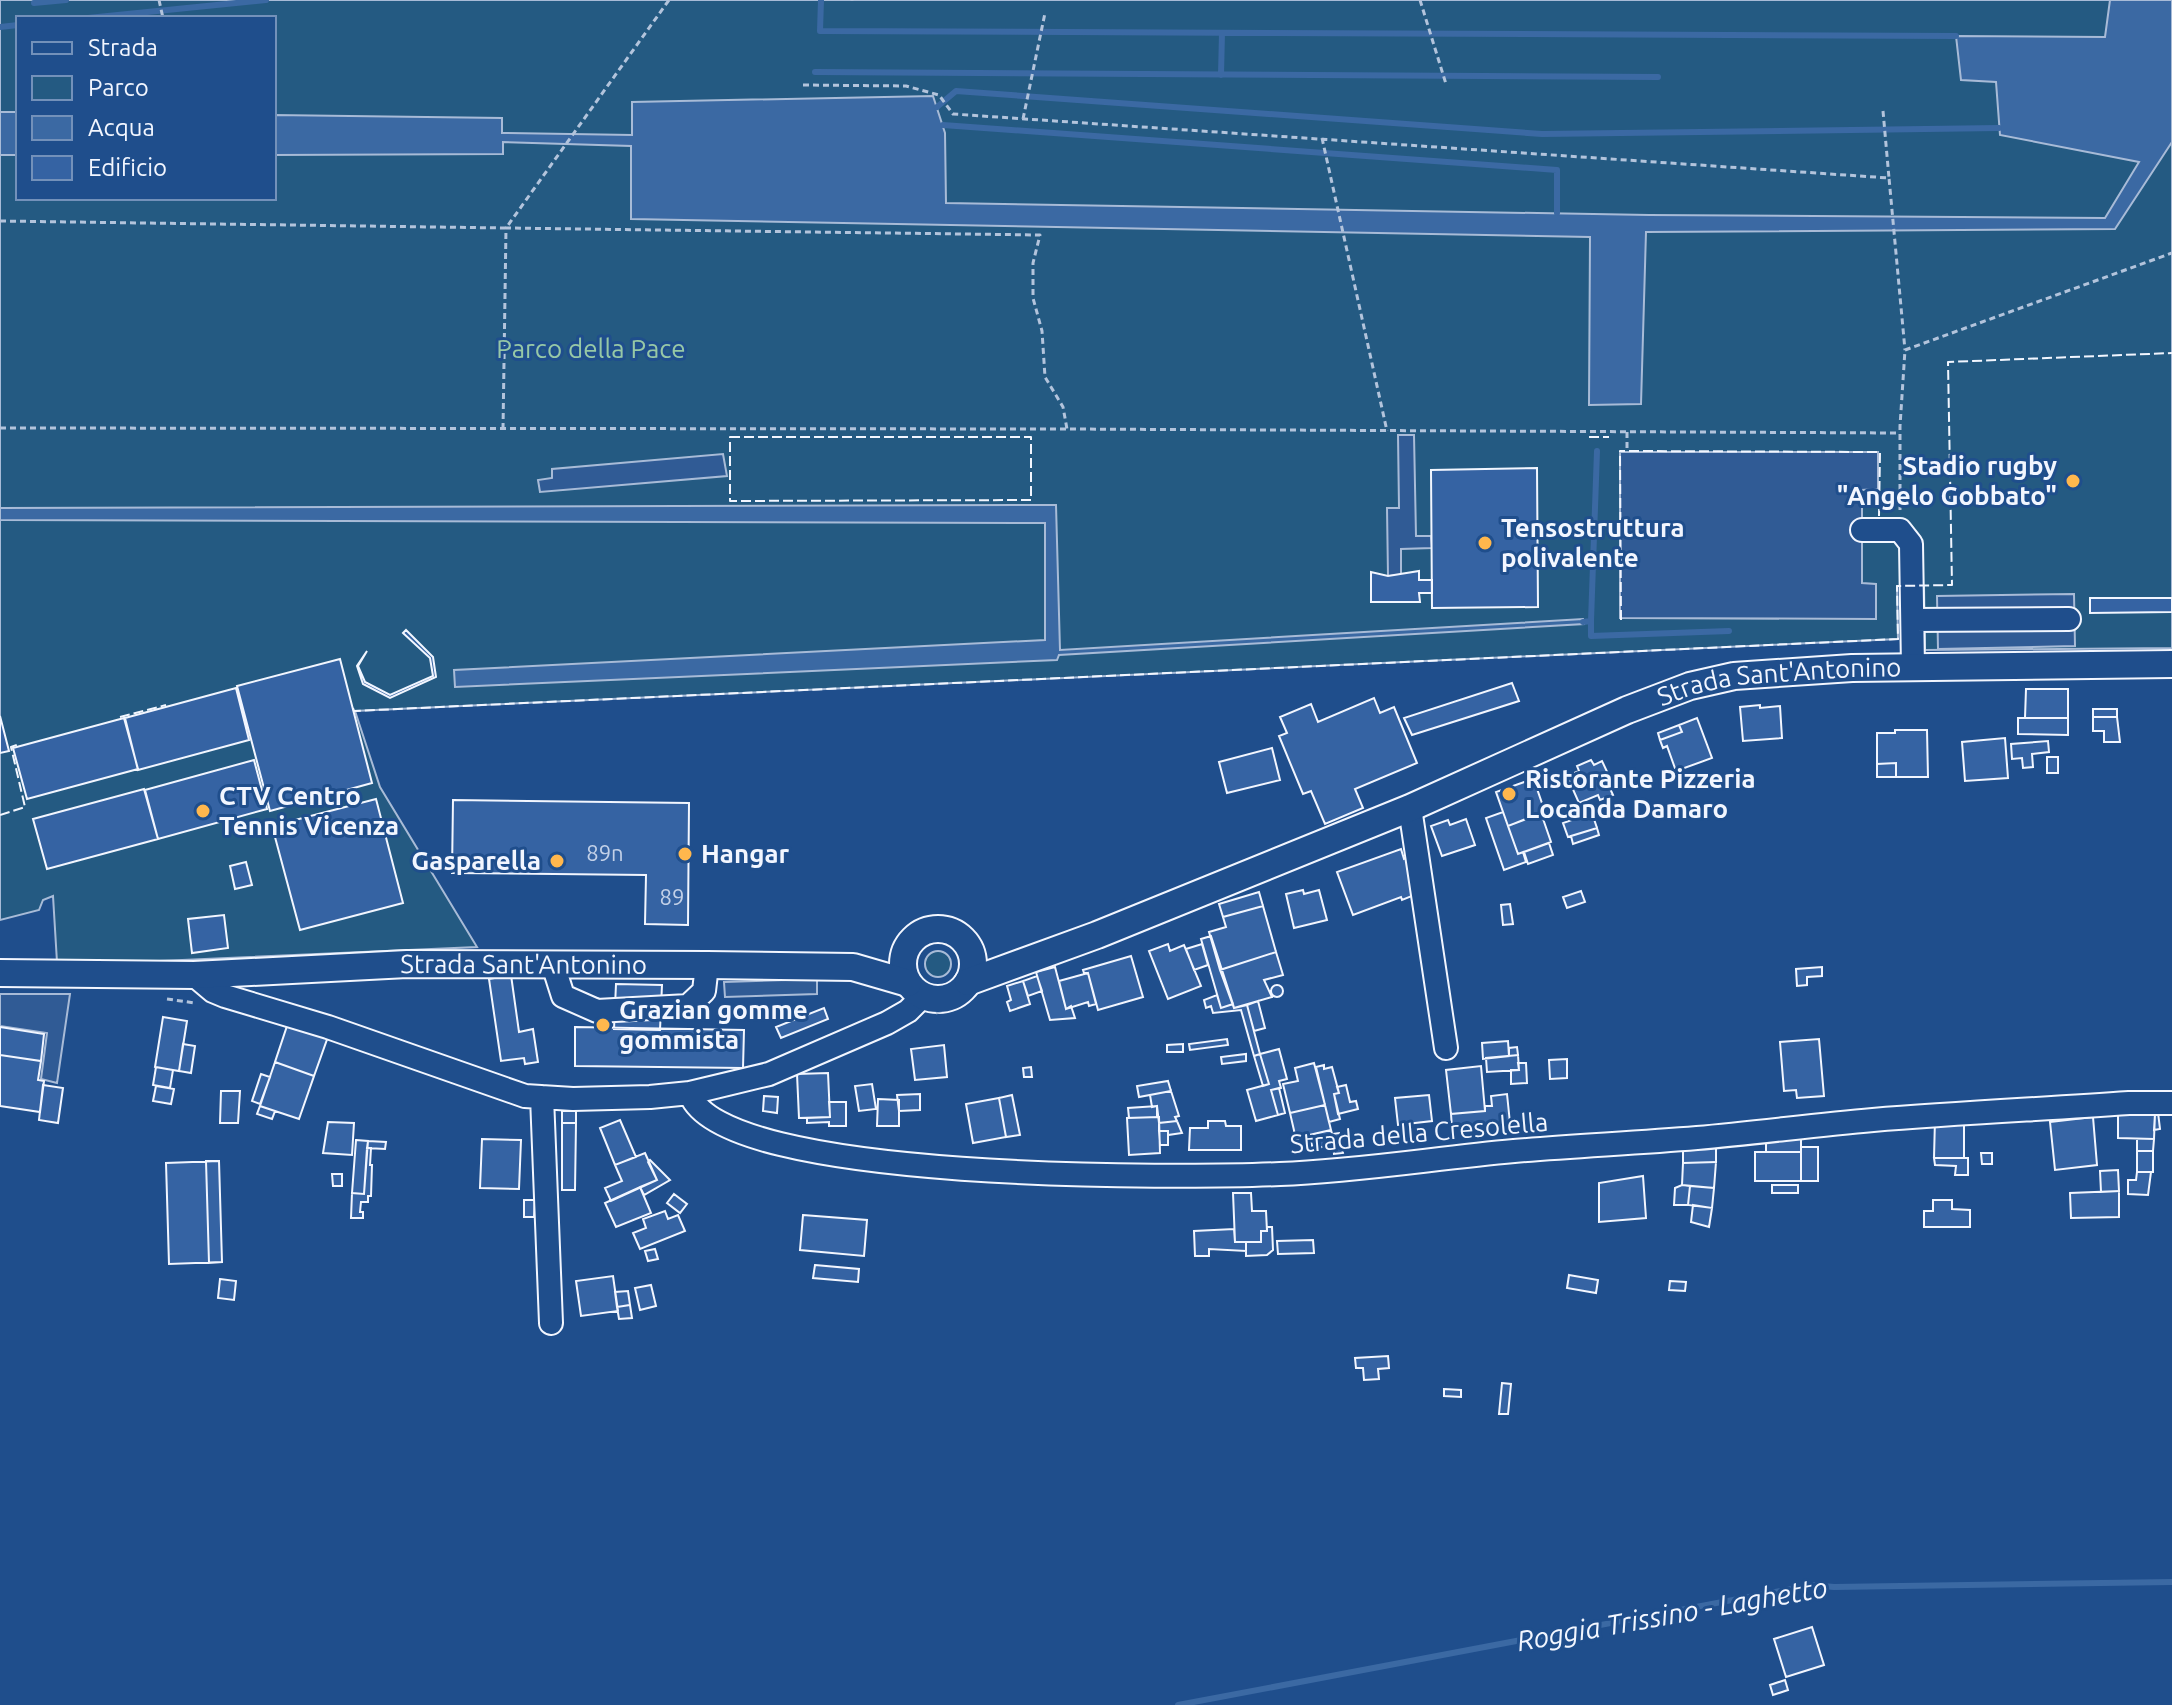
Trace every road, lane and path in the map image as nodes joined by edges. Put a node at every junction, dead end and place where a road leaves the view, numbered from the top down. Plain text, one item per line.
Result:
1 (669, 0) edge
2 (1420, 0) edge
3 (1045, 13) dead end
4 (1446, 84) dead end
5 (803, 85) dead end
6 (1883, 111) dead end
7 (1023, 119) junction
8 (1322, 138) junction
9 (1889, 178) junction
10 (0, 221) edge
11 (506, 228) junction
12 (2172, 253) edge
13 (1905, 350) junction
14 (0, 428) edge
15 (503, 429) junction
16 (1067, 429) junction
17 (1387, 431) junction
18 (1627, 432) junction
19 (1900, 433) junction
20 (1627, 452) dead end
21 (1862, 530) dead end
22 (1900, 530) junction
23 (2069, 619) dead end
24 (1913, 620) junction
25 (2172, 664) edge
26 (1913, 667) junction
27 (1410, 808) junction
28 (964, 940) junction
29 (910, 941) junction
30 (1039, 955) junction
31 (557, 963) junction
32 (707, 965) junction
33 (853, 967) junction
34 (0, 973) edge
35 (194, 975) junction
36 (969, 990) junction
37 (919, 999) junction
38 (1446, 1048) dead end
39 (690, 1093) junction
40 (542, 1097) junction
41 (2172, 1103) edge
42 (551, 1323) dead end

1 - 11 path
2 - 4 path
3 - 7 path
5 - 7 path
6 - 9 path
7 - 8 path
8 - 9 path
8 - 17 path
9 - 13 path
10 - 11 path
11 - 15 path
11 - 16 path
12 - 13 path
13 - 19 path
14 - 15 path
15 - 16 path
16 - 17 path
17 - 18 path
18 - 19 path
18 - 20 path
19 - 22 path
21 - 22 street
22 - 24 street
23 - 24 street
24 - 26 street
25 - 26 main road, Strada Sant'Antonino
26 - 27 main road, Strada Sant'Antonino
27 - 30 main road, Strada Sant'Antonino
27 - 38 street
28 - 29 main road, Strada Sant'Antonino
28 - 30 main road, Strada Sant'Antonino
28 - 36 main road
29 - 33 main road, Strada Sant'Antonino
29 - 37 main road
30 - 36 main road, Strada Sant'Antonino
31 - 32 main road, Strada Sant'Antonino
31 - 32 street
31 - 35 main road, Strada Sant'Antonino
32 - 33 main road, Strada Sant'Antonino
33 - 37 main road, Strada Sant'Antonino
34 - 35 main road, Strada Sant'Antonino
35 - 40 street, Strada Sant'Antonino
36 - 37 path
36 - 37 main road, Strada Sant'Antonino
37 - 39 street, Strada Sant'Antonino
39 - 40 street, Strada Sant'Antonino
39 - 41 street, Strada della Cresolella
40 - 42 street

